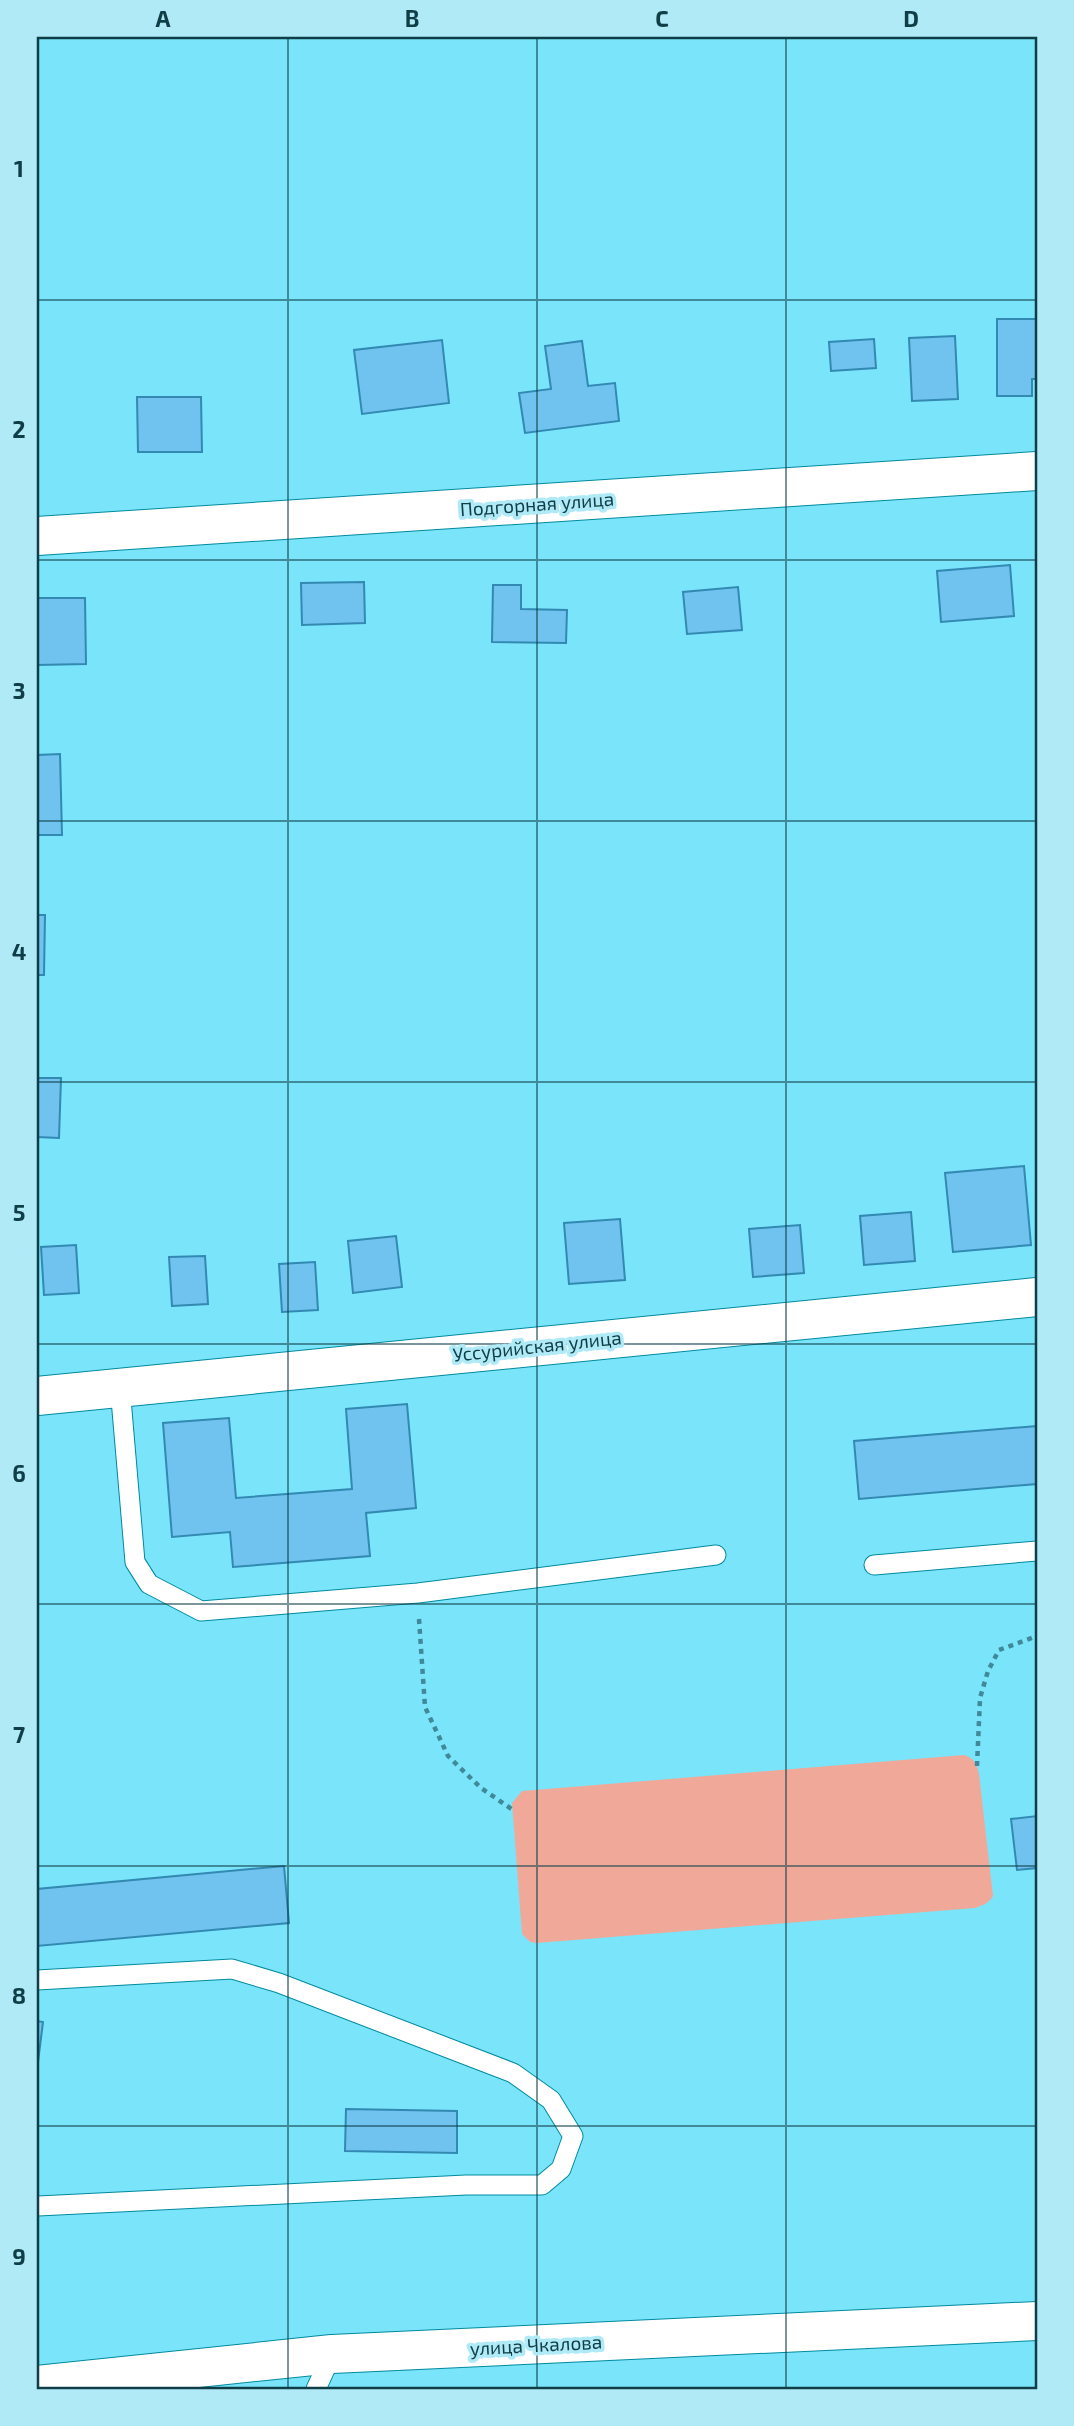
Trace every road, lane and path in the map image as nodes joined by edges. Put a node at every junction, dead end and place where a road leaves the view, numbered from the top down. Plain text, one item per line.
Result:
1 (1037, 471) edge
2 (37, 536) edge
3 (1037, 1297) edge
4 (120, 1387) junction
5 (37, 1396) edge
6 (1037, 1551) edge
7 (716, 1555) dead end
8 (874, 1565) dead end
9 (418, 1593) junction
10 (1037, 1636) edge
11 (977, 1766) dead end
12 (513, 1810) dead end
13 (37, 1980) edge
14 (38, 2206) edge
15 (1037, 2321) edge
16 (332, 2354) junction
17 (37, 2385) edge
18 (316, 2389) edge

1 - 2 street, Подгорная улица
3 - 4 street, Уссурийская улица
4 - 5 street, Уссурийская улица
4 - 9 lane
6 - 8 lane
7 - 9 lane
9 - 12 path
10 - 11 path
13 - 14 lane
15 - 16 street, улица Чкалова
16 - 17 street, улица Чкалова
16 - 18 lane

